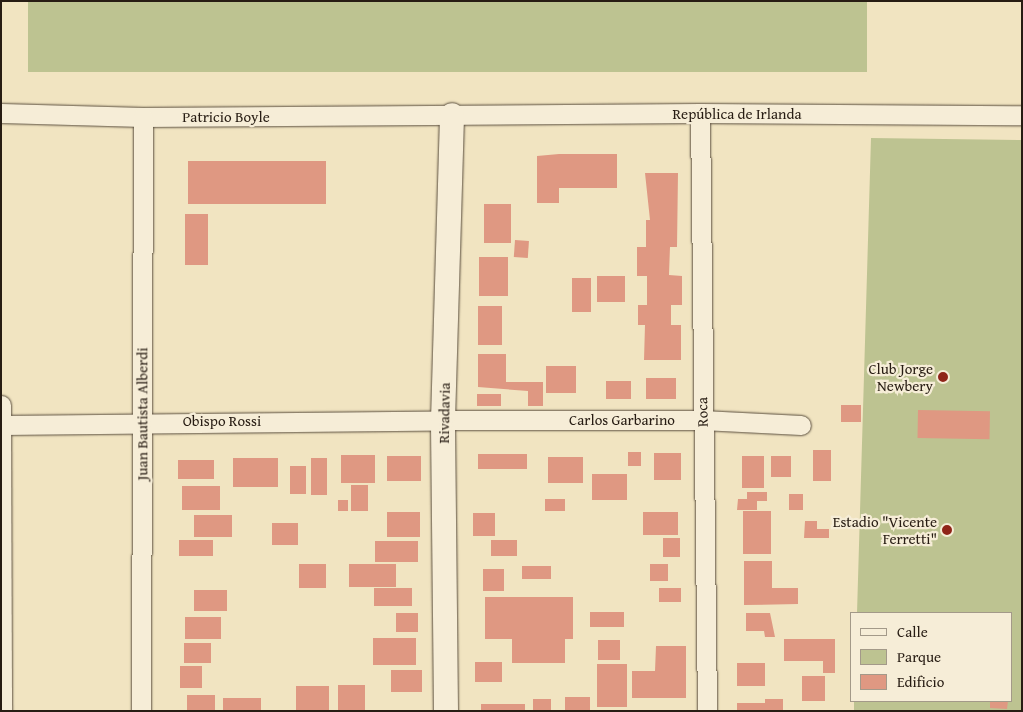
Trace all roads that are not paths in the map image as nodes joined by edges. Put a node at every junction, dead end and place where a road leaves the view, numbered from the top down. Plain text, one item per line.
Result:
1 (1, 113) edge
2 (700, 113) junction
3 (1022, 115) edge
4 (452, 116) junction
5 (143, 117) junction
6 (1, 405) edge
7 (443, 420) junction
8 (702, 420) junction
9 (143, 422) junction
10 (2, 425) edge
11 (802, 425) dead end
12 (2, 711) edge
13 (141, 711) edge
14 (446, 711) edge
15 (707, 711) edge

1 - 5 street, Patricio Boyle
2 - 3 street, República de Irlanda
2 - 4 street, República de Irlanda
2 - 8 street, Roca
4 - 5 street, Patricio Boyle
4 - 7 street, Rivadavia
5 - 9 street, Juan Bautista Alberdi
6 - 10 street
7 - 8 street, Carlos Garbarino
7 - 9 street, Obispo Rossi
7 - 14 street, Rivadavia
8 - 11 street, Carlos Garbarino
8 - 15 street, Roca
9 - 10 street, Obispo Rossi
9 - 13 street, Juan Bautista Alberdi
10 - 12 street

